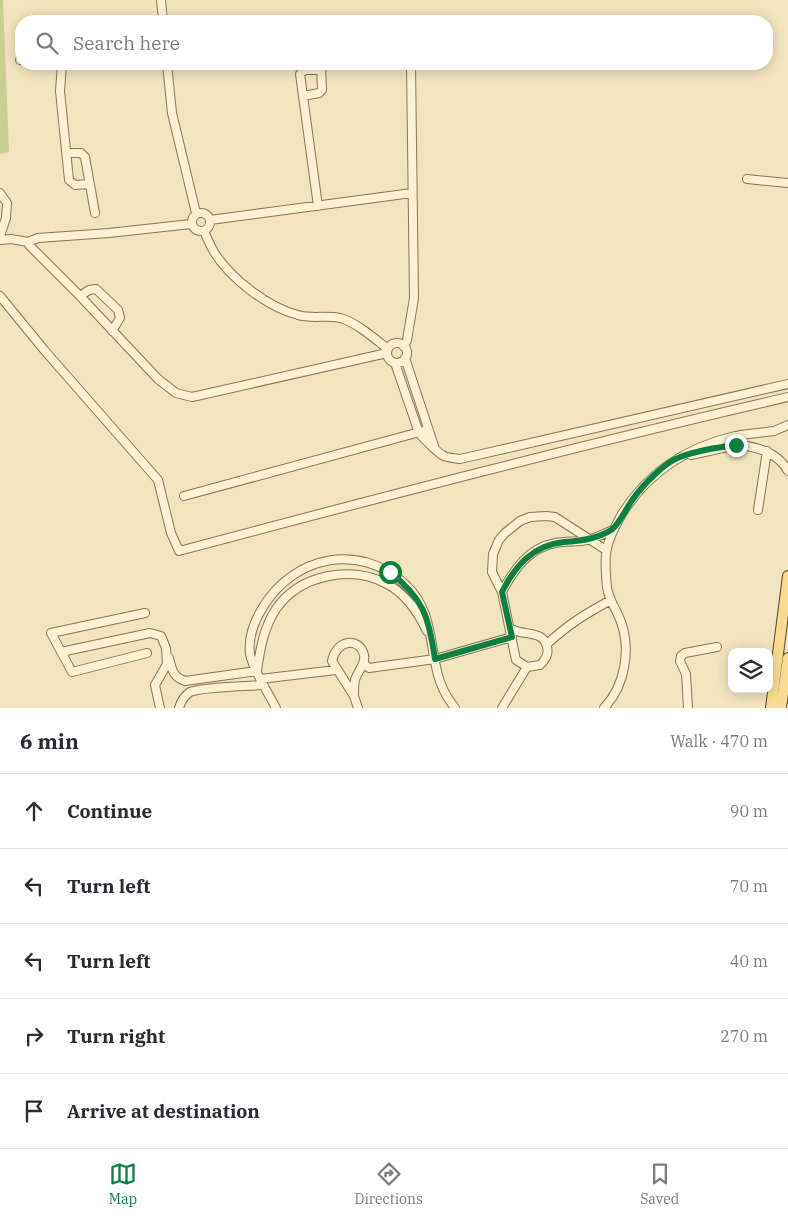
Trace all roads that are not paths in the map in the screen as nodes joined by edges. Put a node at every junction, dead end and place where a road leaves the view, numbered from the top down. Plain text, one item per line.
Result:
1 (161, 0) edge
2 (162, 15) edge
3 (62, 70) edge
4 (168, 70) edge
5 (305, 70) edge
6 (321, 70) edge
7 (411, 70) edge
8 (303, 96) junction
9 (67, 153) junction
10 (748, 179) dead end
11 (788, 183) edge
12 (89, 184) junction
13 (412, 193) junction
14 (0, 194) edge
15 (318, 206) junction
16 (95, 212) dead end
17 (196, 214) junction
18 (210, 220) junction
19 (191, 224) junction
20 (204, 231) junction
21 (0, 236) edge
22 (0, 240) edge
23 (28, 242) junction
24 (0, 296) edge
25 (80, 296) junction
26 (112, 331) junction
27 (404, 346) junction
28 (387, 351) junction
29 (405, 358) junction
30 (394, 363) junction
31 (788, 384) edge
32 (788, 397) edge
33 (788, 426) edge
34 (428, 430) junction
35 (763, 432) junction
36 (419, 433) junction
37 (434, 446) junction
38 (763, 450) junction
39 (679, 457) junction
40 (788, 471) edge
41 (184, 496) dead end
42 (758, 510) dead end
43 (613, 530) junction
44 (588, 540) junction
45 (606, 550) junction
46 (335, 560) junction
47 (316, 563) junction
48 (337, 575) junction
49 (788, 576) edge
50 (319, 578) junction
51 (502, 592) junction
52 (611, 600) junction
53 (145, 613) dead end
54 (150, 633) junction
55 (511, 633) junction
56 (547, 644) junction
57 (717, 647) dead end
58 (61, 652) junction
59 (147, 654) dead end
60 (788, 658) edge
61 (435, 659) junction
62 (364, 664) junction
63 (527, 667) junction
64 (336, 670) junction
65 (257, 671) junction
66 (261, 682) junction
67 (354, 696) junction
68 (160, 708) edge
69 (179, 708) edge
70 (276, 708) edge
71 (358, 708) edge
72 (455, 708) edge
73 (502, 708) edge
74 (604, 708) edge
75 (688, 708) edge
76 (771, 708) edge
77 (781, 708) edge

1 - 2 street
3 - 9 street
4 - 17 street
5 - 8 street
6 - 8 street
7 - 13 street
8 - 15 street
9 - 12 street
9 - 12 street
10 - 11 street
12 - 16 street
13 - 15 street
13 - 27 street
14 - 21 street
15 - 18 street
17 - 18 street
17 - 19 street
18 - 20 street
19 - 20 street
19 - 23 street
20 - 28 street
22 - 23 street
23 - 25 street
24 - 32 street
25 - 26 street
25 - 26 street
26 - 28 street
27 - 28 street
27 - 29 street
28 - 30 street
29 - 30 street
29 - 34 street
30 - 36 street
31 - 37 street
33 - 35 street
34 - 36 street
34 - 37 street
35 - 38 street
35 - 39 street
36 - 37 street
36 - 41 street
38 - 39 street
38 - 40 street
38 - 42 street
39 - 43 street
43 - 44 street
43 - 45 street
44 - 45 street
44 - 51 street
44 - 51 street
45 - 52 street
46 - 47 street
46 - 48 street
46 - 61 street
47 - 50 street
47 - 65 street
48 - 50 street
48 - 61 street
49 - 76 main road
50 - 65 street
51 - 55 street
52 - 56 street
52 - 74 street
53 - 58 street
54 - 58 street
54 - 65 street
54 - 68 street
55 - 56 street
55 - 61 street
55 - 63 street
56 - 63 street
57 - 75 street
58 - 59 street
60 - 77 main road
61 - 62 street
61 - 72 street
62 - 64 street
62 - 67 street
63 - 73 street
64 - 66 street
64 - 67 street
65 - 66 street
66 - 69 street
66 - 70 street
67 - 71 street

